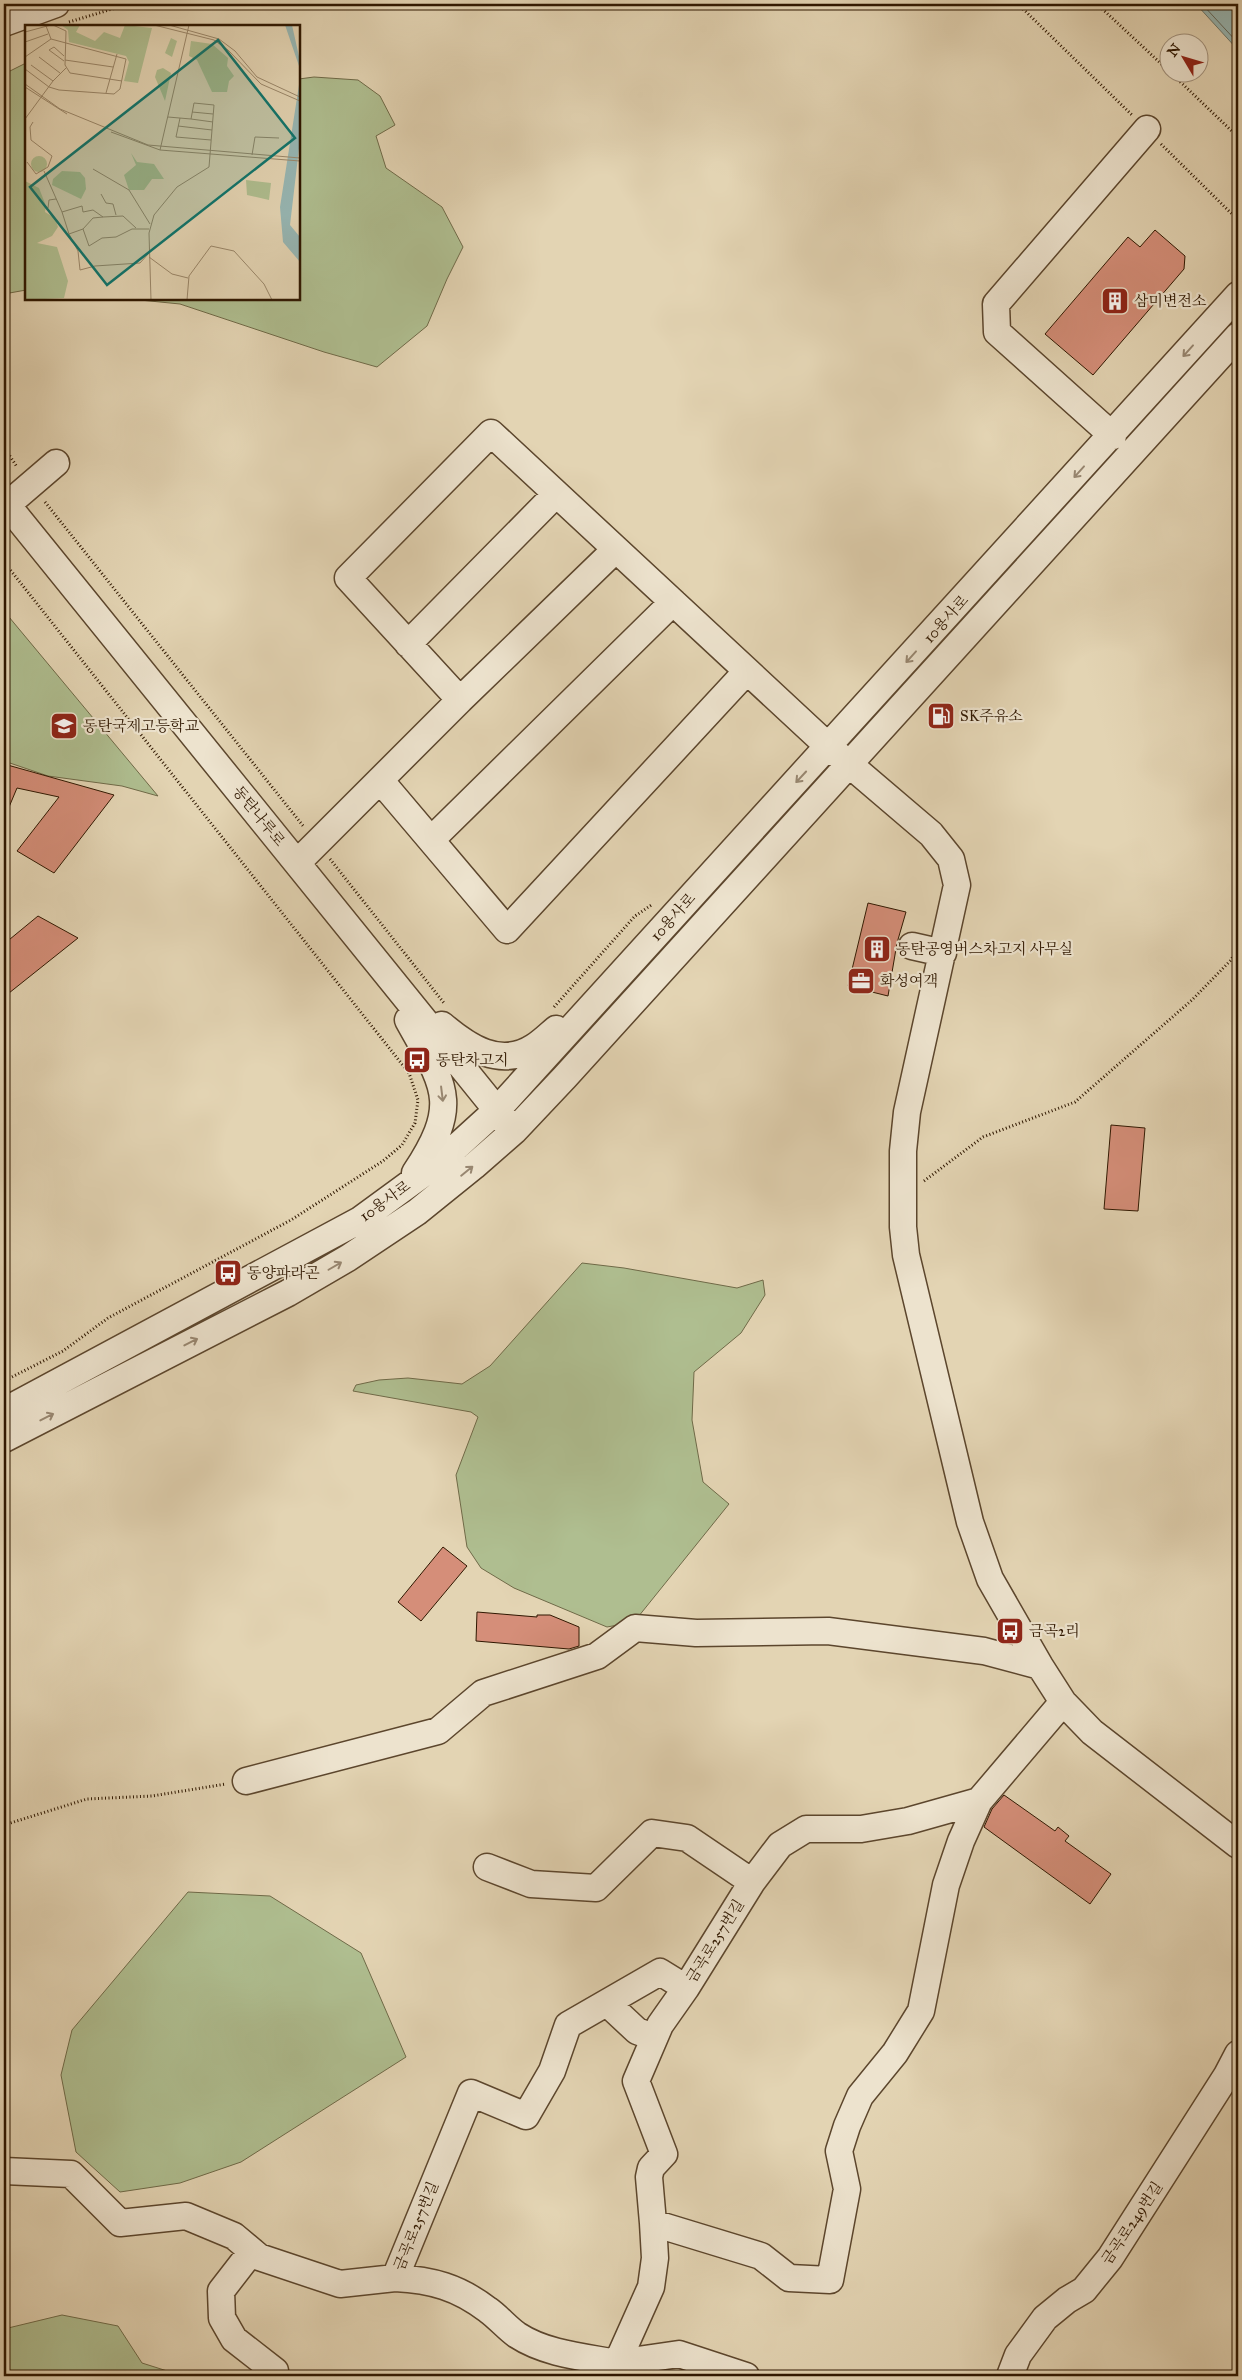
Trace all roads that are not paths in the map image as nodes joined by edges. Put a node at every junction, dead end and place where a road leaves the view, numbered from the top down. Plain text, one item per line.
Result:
1 (61, 13) edge
2 (4, 23) edge
3 (1147, 129) road end
4 (1238, 295) edge
5 (1238, 336) edge
6 (1113, 436) junction
7 (56, 463) dead end
8 (556, 494) junction
9 (5, 503) edge
10 (616, 549) junction
11 (673, 602) junction
12 (408, 644) junction
13 (747, 671) junction
14 (460, 700) junction
15 (829, 748) junction
16 (850, 765) junction
17 (380, 780) junction
18 (431, 840) junction
19 (297, 863) junction
20 (672, 918) junction
21 (912, 946) dead end
22 (943, 953) junction
23 (374, 958) junction
24 (497, 1110) junction
25 (514, 1131) junction
26 (396, 1194) junction
27 (4, 1411) edge
28 (4, 1439) edge
29 (1040, 1666) junction
30 (1064, 1702) junction
31 (246, 1780) road end
32 (979, 1801) junction
33 (1238, 1844) edge
34 (487, 1867) dead end
35 (752, 1882) junction
36 (686, 1988) junction
37 (607, 2003) junction
38 (654, 2037) junction
39 (1238, 2054) edge
40 (4, 2171) edge
41 (654, 2223) junction
42 (252, 2251) junction
43 (395, 2278) junction
44 (617, 2362) junction
45 (275, 2371) dead end
46 (746, 2376) edge
47 (1010, 2376) edge

1 - 2 street
3 - 6 street
4 -> 6 street, 10용사로
5 - 16 street, 10용사로
6 -> 15 street, 10용사로
7 - 9 street
8 - 10 street
8 - 12 street
8 - 12 street
9 - 19 street, 동탄나루로
10 - 11 street
10 - 14 street
11 - 13 street
11 - 18 street
12 - 14 street
13 - 15 street
13 - 18 street
14 - 17 street
15 - 16 street
15 -> 20 street, 10용사로
16 - 22 street
16 - 25 street, 10용사로
17 - 18 street
17 - 19 street
19 - 23 street, 동탄나루로
20 - 23 street
20 - 24 street, 10용사로
21 - 22 street
22 - 29 street
23 - 24 street, 동탄나루로
23 -> 26 street
24 - 25 street, 동탄나루로
24 - 26 street, 10용사로
28 -> 25 street, 10용사로
26 - 27 street, 10용사로
29 - 30 street
29 - 31 street
30 - 32 street
30 - 33 street
32 - 35 street, 금곡로257번길
32 - 41 street
34 - 35 street
35 - 36 street, 금곡로257번길
36 - 37 street, 금곡로257번길
36 - 38 street
37 - 38 street
37 - 43 street, 금곡로257번길
38 - 41 street
39 - 47 street, 금곡로249번길
40 - 42 street
41 - 44 street
42 - 43 street
42 - 45 street
43 - 44 street, 금곡로257번길
44 - 46 street

